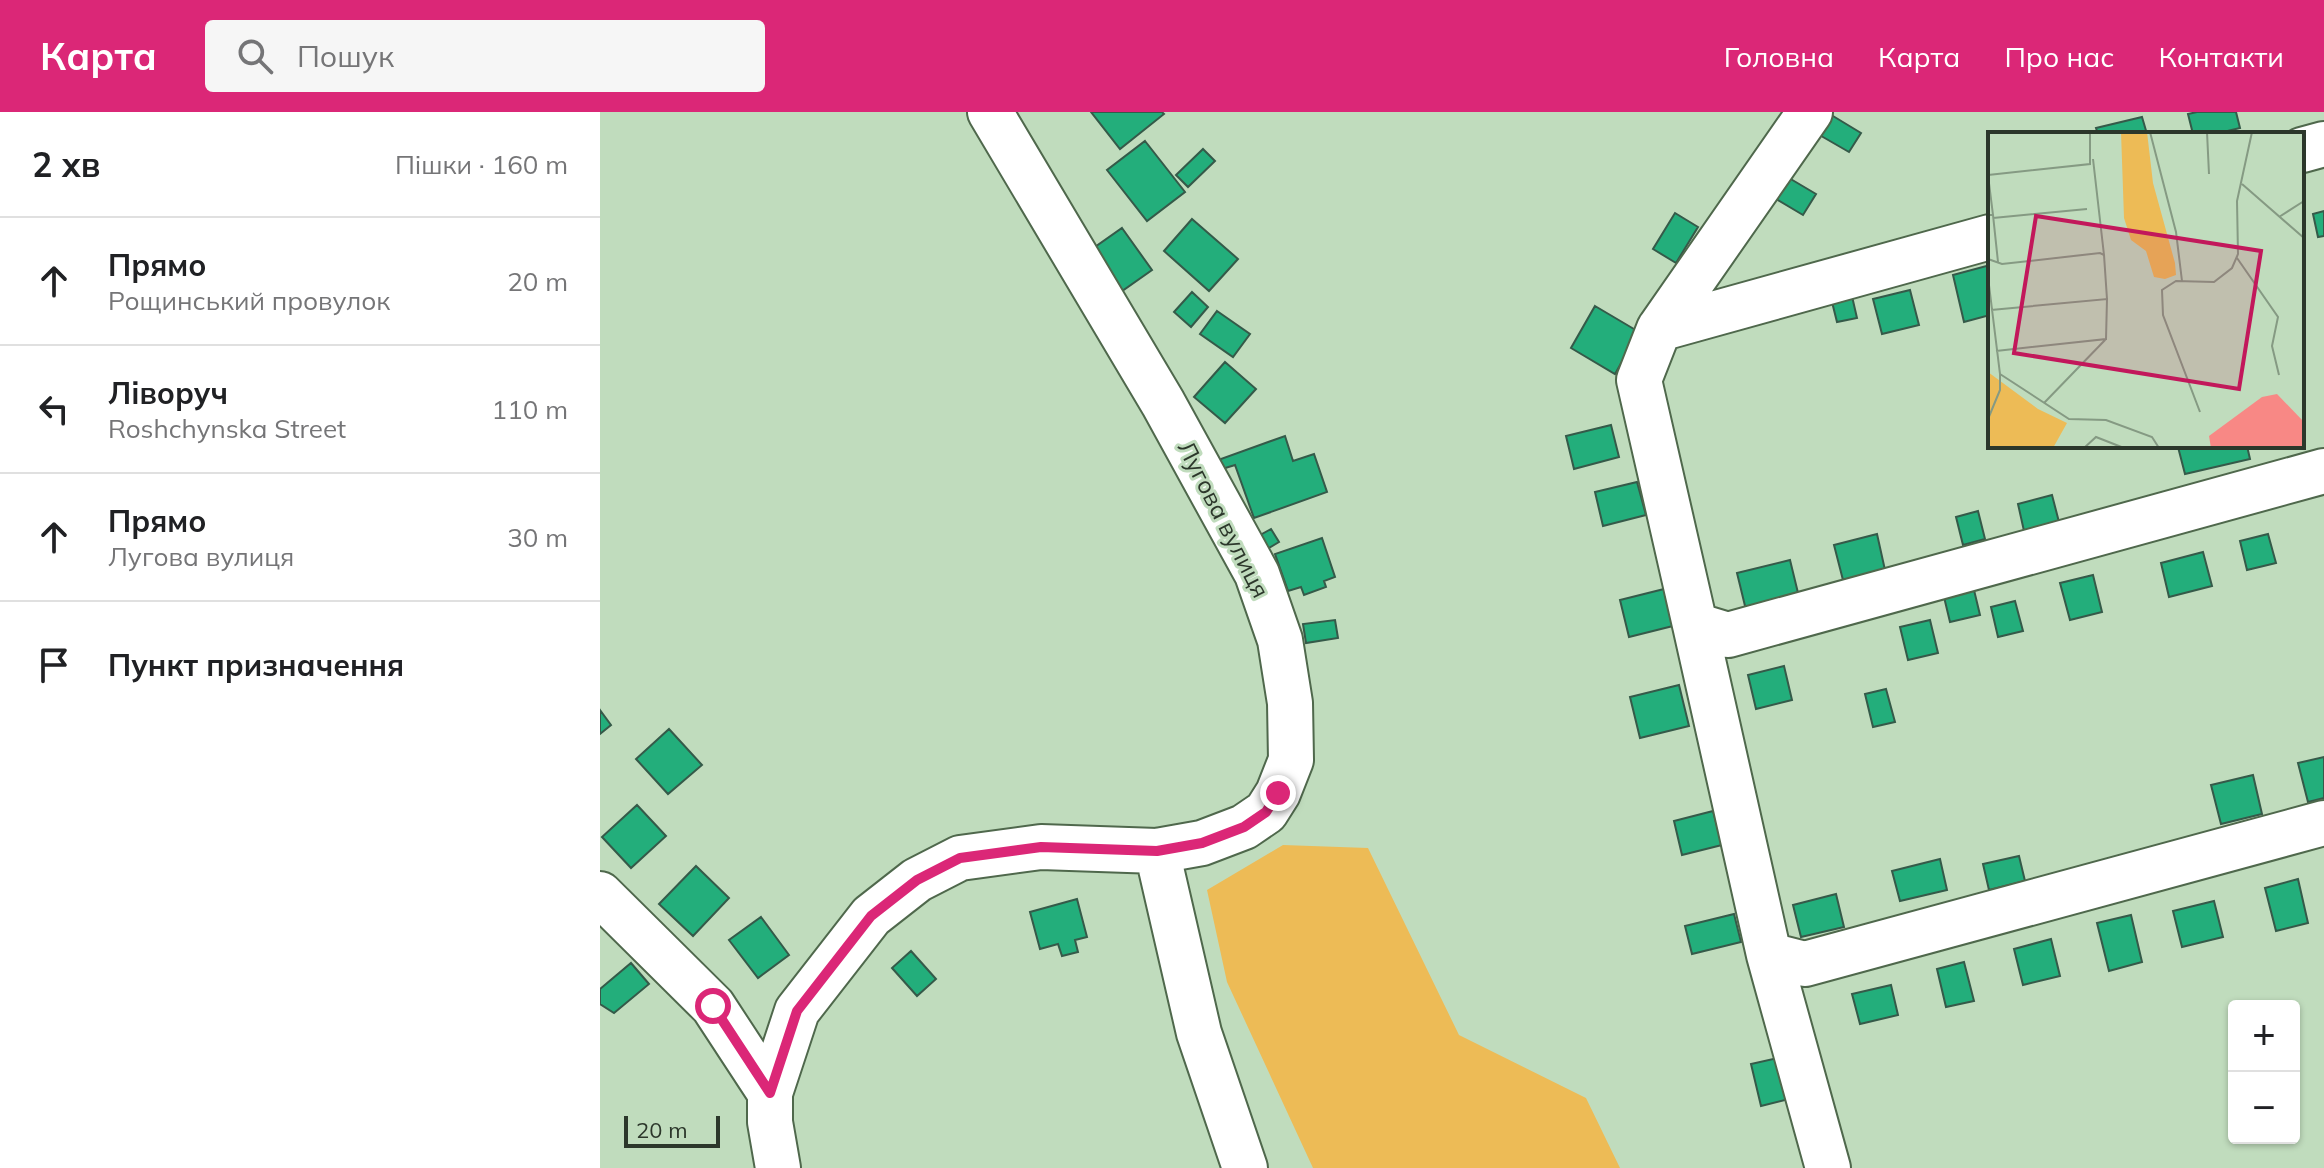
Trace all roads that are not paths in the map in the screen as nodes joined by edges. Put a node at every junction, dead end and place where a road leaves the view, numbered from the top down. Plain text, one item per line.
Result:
1 (990, 112) edge
2 (1810, 112) edge
3 (2324, 144) edge
4 (2304, 149) edge
5 (1988, 238) edge
6 (1659, 329) junction
7 (2324, 471) edge
8 (1695, 625) junction
9 (2324, 823) edge
10 (1157, 851) junction
11 (600, 894) edge
12 (1769, 955) junction
13 (770, 1093) junction
14 (778, 1168) edge
15 (1245, 1168) edge
16 (1828, 1168) edge

1 - 10 street, Лугова вулиця
2 - 6 street
3 - 4 street
5 - 6 street
6 - 8 street
7 - 8 street
8 - 12 street
9 - 12 street
10 - 13 street, Лугова вулиця
10 - 15 street
11 - 13 street
12 - 16 street
13 - 14 street

